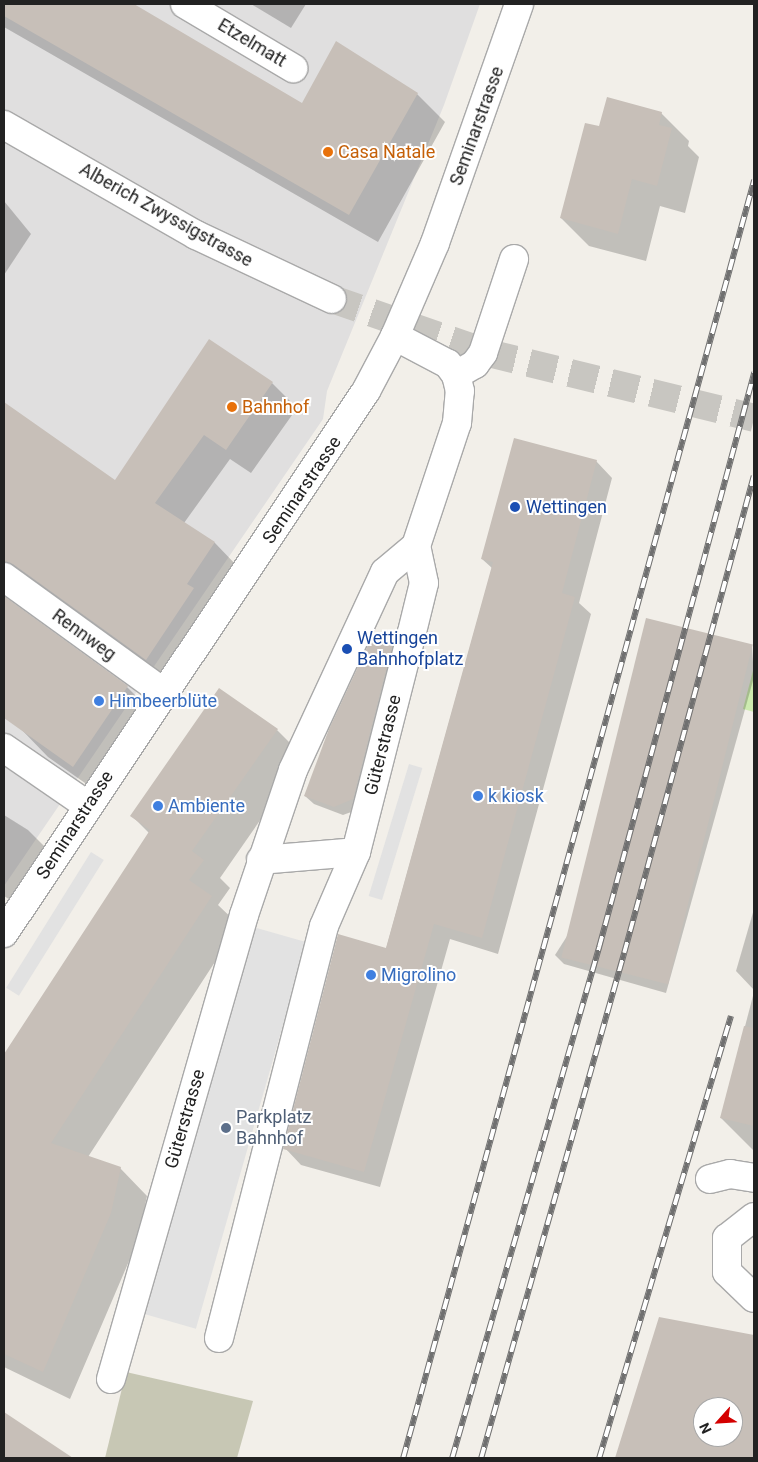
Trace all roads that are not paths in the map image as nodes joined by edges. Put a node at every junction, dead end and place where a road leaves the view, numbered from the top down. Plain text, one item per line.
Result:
1 (186, 4) edge
2 (519, 4) edge
3 (293, 68) dead end
4 (4, 125) edge
5 (514, 259) dead end
6 (332, 298) tunnel mouth
7 (395, 336) junction
8 (456, 375) junction
9 (416, 546) junction
10 (4, 577) edge
11 (164, 693) junction
12 (4, 748) edge
13 (87, 805) junction
14 (356, 852) junction
15 (262, 860) junction
16 (4, 933) edge
17 (754, 1178) edge
18 (710, 1179) dead end
19 (754, 1217) edge
20 (754, 1298) edge
21 (219, 1338) dead end
22 (111, 1379) dead end

1 - 3 street, Etzelmatt
2 - 7 street, Seminarstrasse
4 - 6 street, Alberich Zwyssigstrasse
5 - 8 street
7 - 8 street
7 - 11 street, Seminarstrasse
8 - 9 street
9 - 14 street, Güterstrasse
9 - 15 street, Güterstrasse
10 - 11 street, Rennweg
11 - 13 street, Seminarstrasse
12 - 13 street
13 - 16 street, Seminarstrasse
14 - 15 street
14 - 21 street, Güterstrasse
15 - 22 street, Güterstrasse
17 - 18 street
19 - 20 street

